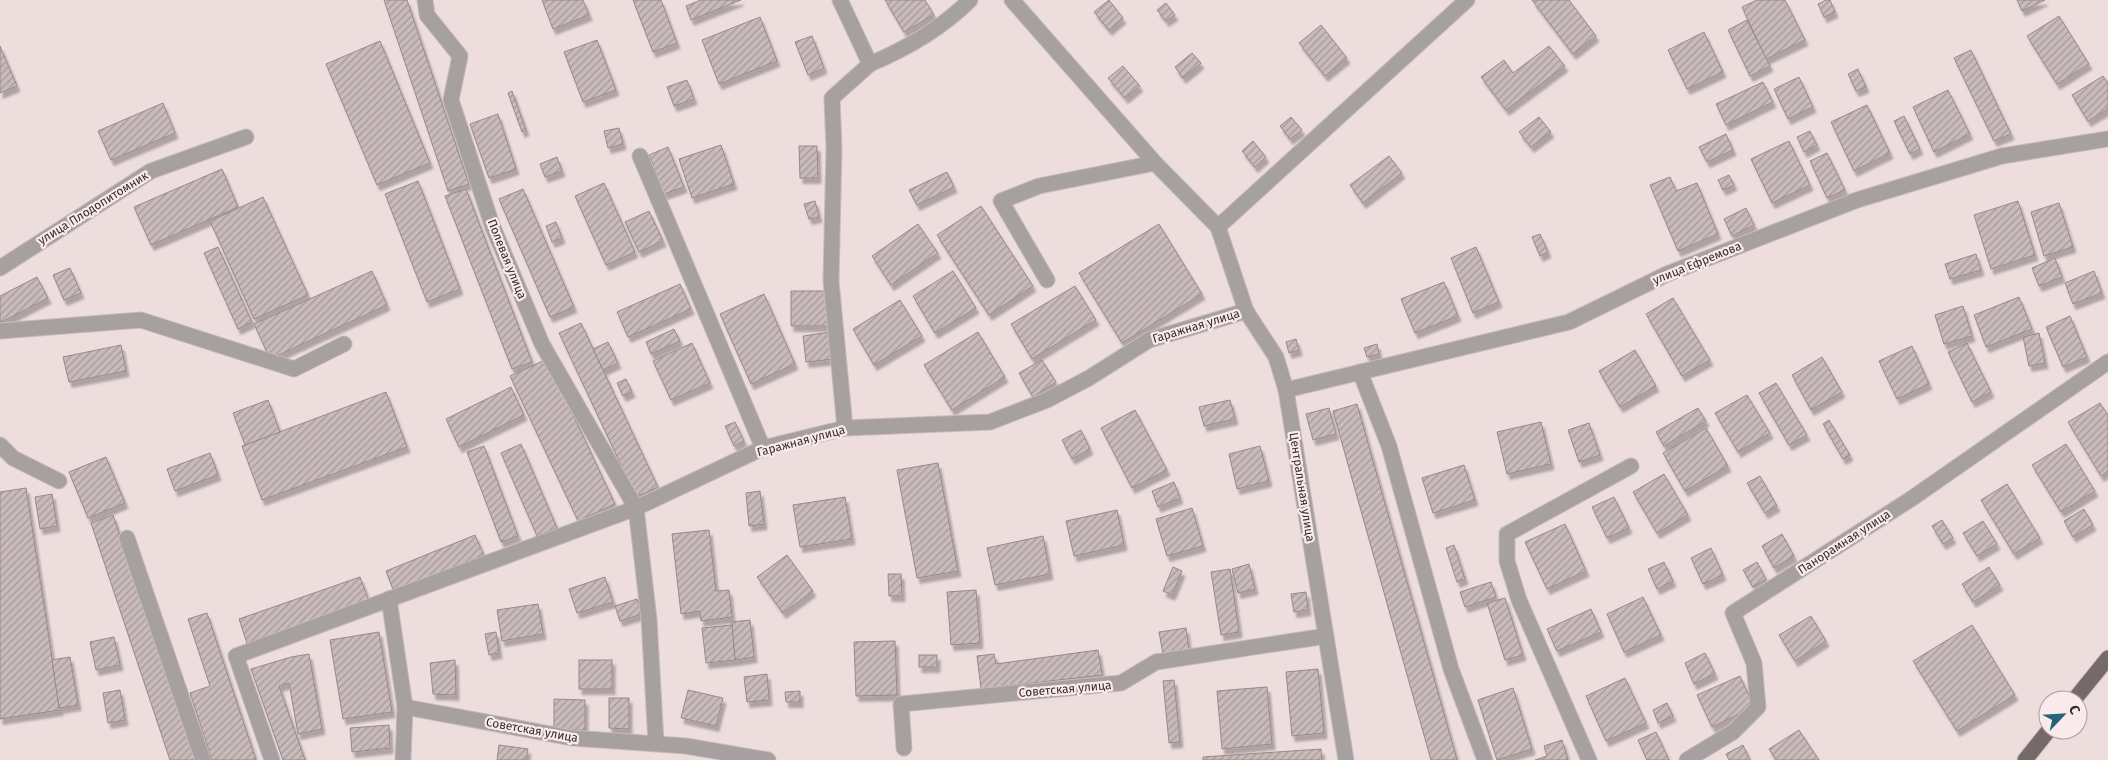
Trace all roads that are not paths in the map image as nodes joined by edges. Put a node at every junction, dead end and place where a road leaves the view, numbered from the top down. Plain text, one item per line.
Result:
1 (425, 0) edge
2 (840, 0) edge
3 (970, 0) edge
4 (1012, 0) edge
5 (1467, 0) edge
6 (870, 64) junction
7 (246, 137) dead end
8 (2108, 139) edge
9 (640, 156) dead end
10 (1155, 164) junction
11 (1218, 227) junction
12 (0, 268) edge
13 (1047, 280) dead end
14 (1246, 311) junction
15 (0, 331) edge
16 (344, 344) dead end
17 (2108, 362) edge
18 (1360, 372) junction
19 (1286, 390) junction
20 (845, 428) junction
21 (0, 445) edge
22 (763, 448) junction
23 (1632, 466) dead end
24 (59, 481) dead end
25 (636, 508) junction
26 (127, 538) dead end
27 (389, 600) junction
28 (1326, 636) junction
29 (2108, 658) edge
30 (2082, 690) edge
31 (405, 707) junction
32 (2041, 740) edge
33 (656, 743) junction
34 (904, 748) dead end
35 (203, 760) edge
36 (272, 760) edge
37 (403, 760) edge
38 (768, 760) edge
39 (1346, 760) edge
40 (1485, 760) edge
41 (1589, 760) edge
42 (1687, 760) edge
43 (2025, 760) edge

1 - 25 street, Полевая улица
2 - 6 street
3 - 6 street
4 - 10 street
5 - 11 street
6 - 20 street
7 - 12 street, улица Плодопитомник
8 - 18 street, улица Ефремова
9 - 22 street
10 - 11 street
10 - 13 street
11 - 14 street, Центральная улица
14 - 19 street, Центральная улица
14 - 20 street, Гаражная улица
15 - 16 street
17 - 42 street, Панорамная улица
18 - 19 street, улица Ефремова
18 - 40 street
19 - 28 street, Центральная улица
20 - 22 street, Гаражная улица
21 - 24 street
22 - 25 street, Гаражная улица
23 - 41 street
25 - 27 street, Гаражная улица
25 - 33 street
26 - 35 street
27 - 31 street
27 - 36 street, Гаражная улица
28 - 34 street, Советская улица
28 - 39 street, Центральная улица
29 - 30 main road
31 - 33 street, Советская улица
31 - 37 street
32 - 43 main road
33 - 38 street, Советская улица

